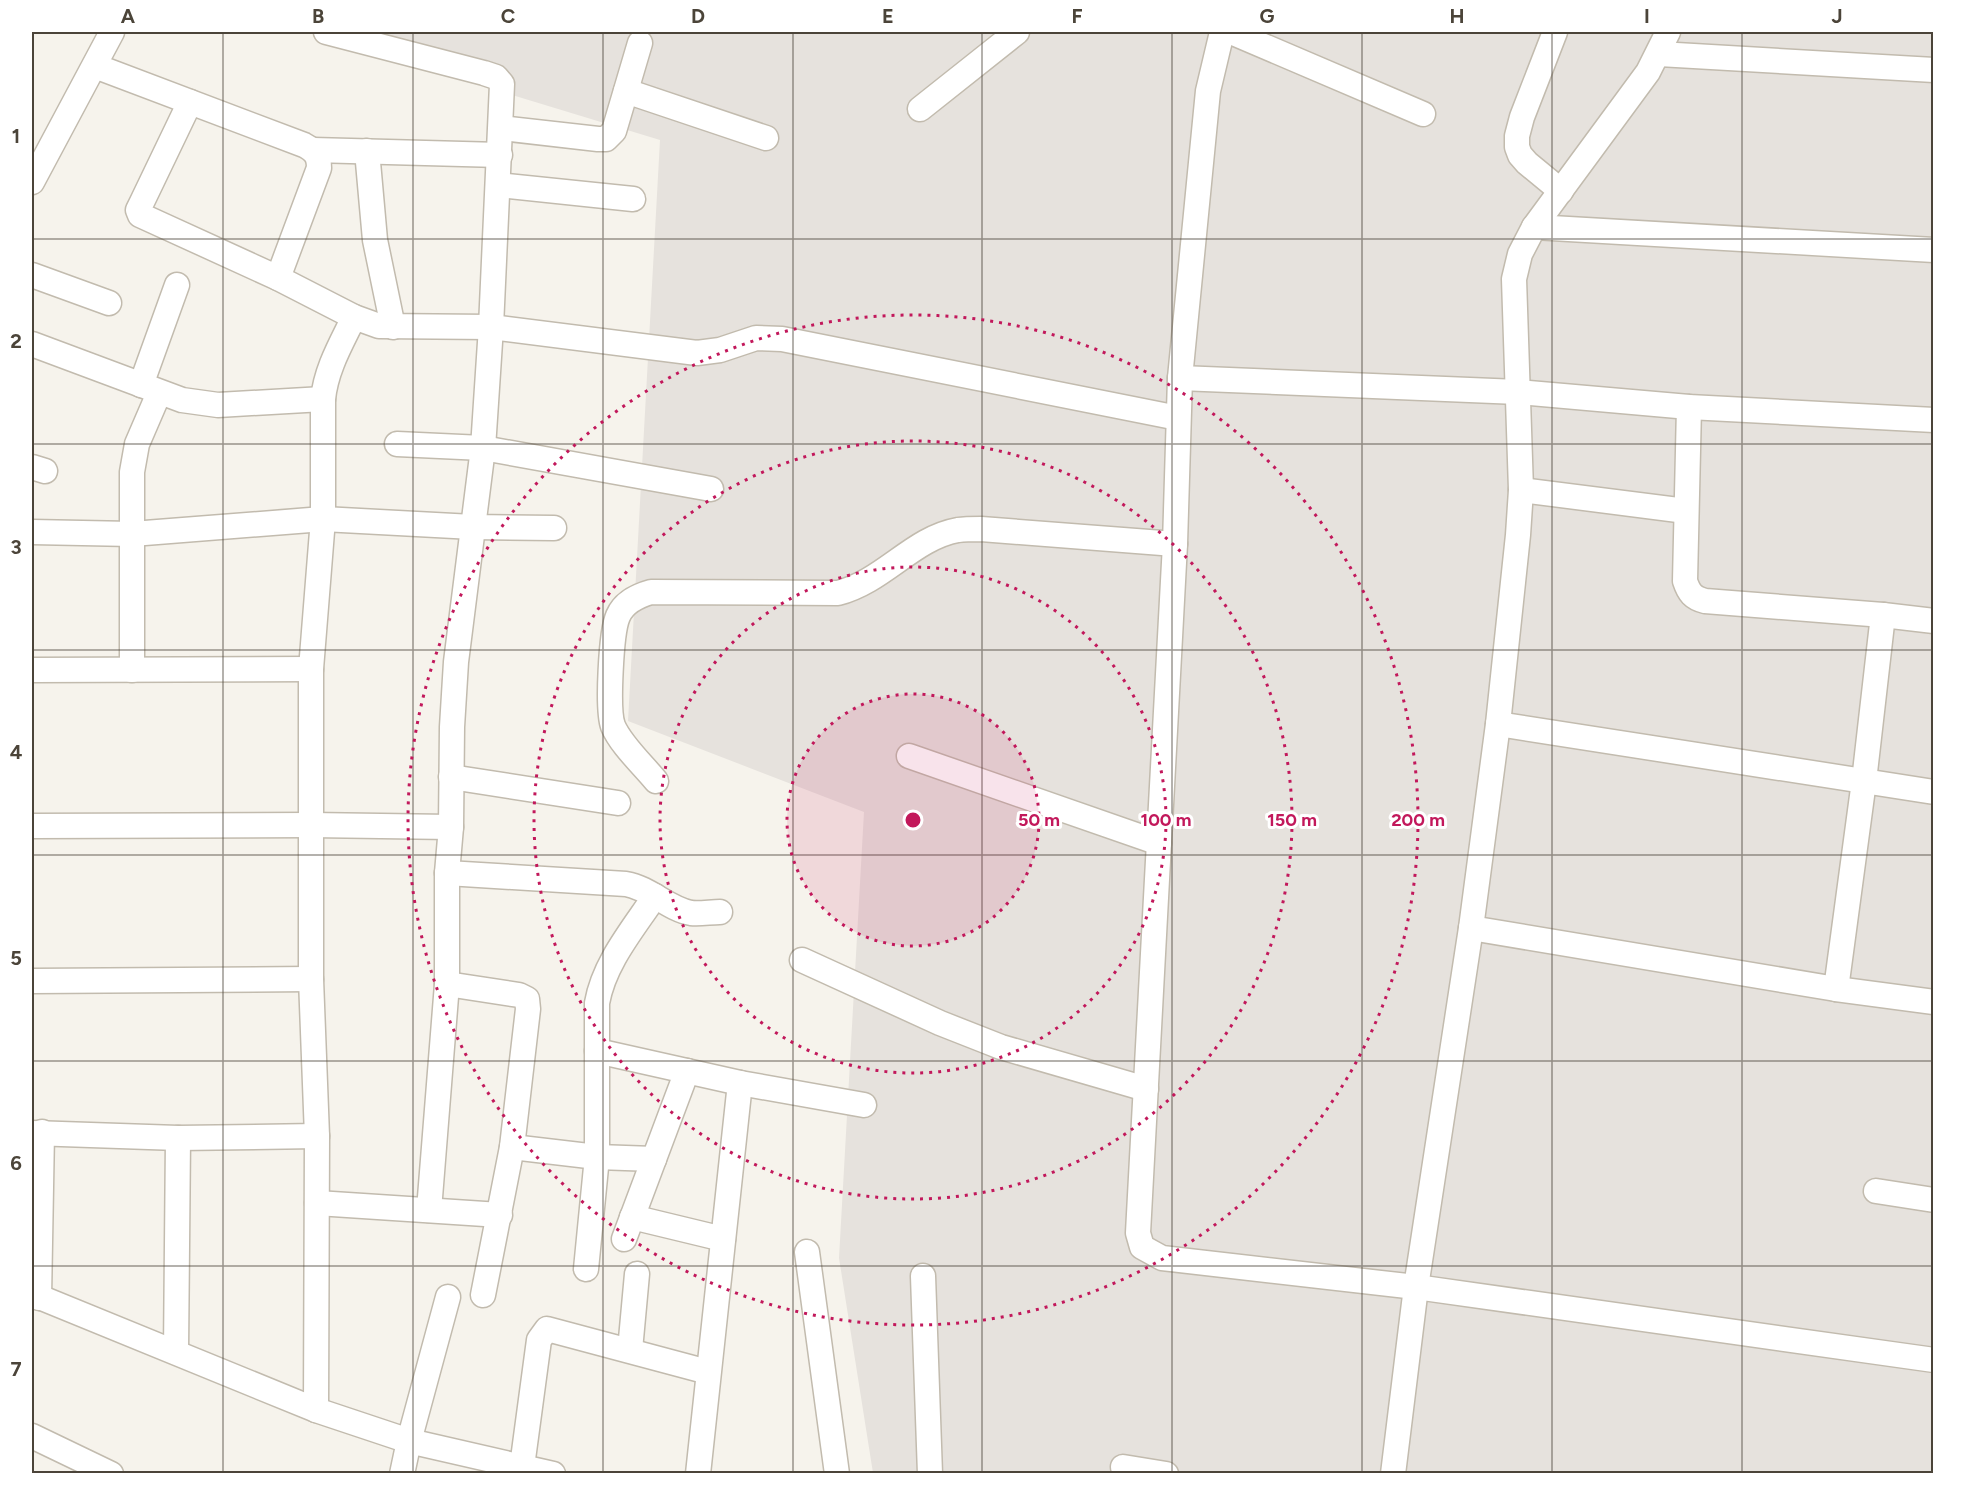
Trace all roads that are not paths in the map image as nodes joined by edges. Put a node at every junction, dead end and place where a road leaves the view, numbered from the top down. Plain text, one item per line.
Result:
1 (112, 32) edge
2 (327, 32) edge
3 (1017, 32) edge
4 (1222, 32) edge
5 (1231, 32) edge
6 (1555, 32) edge
7 (1668, 32) edge
8 (639, 43) dead end
9 (1659, 54) junction
10 (95, 66) junction
11 (1934, 70) edge
12 (626, 91) junction
13 (190, 102) junction
14 (920, 109) dead end
15 (1423, 114) dead end
16 (501, 128) junction
17 (766, 138) dead end
18 (313, 150) junction
19 (367, 151) junction
20 (500, 155) junction
21 (32, 182) edge
22 (498, 185) junction
23 (1561, 191) junction
24 (633, 199) dead end
25 (1534, 227) junction
26 (1934, 250) edge
27 (32, 275) edge
28 (278, 278) junction
29 (177, 285) dead end
30 (109, 303) dead end
31 (354, 316) junction
32 (393, 327) junction
33 (491, 327) junction
34 (32, 344) edge
35 (1180, 378) junction
36 (150, 389) junction
37 (1518, 392) junction
38 (323, 399) junction
39 (1689, 407) junction
40 (1178, 418) junction
41 (1934, 420) edge
42 (398, 444) dead end
43 (483, 448) junction
44 (711, 489) dead end
45 (1521, 490) junction
46 (1686, 511) junction
47 (323, 519) junction
48 (473, 527) junction
49 (554, 528) dead end
50 (32, 532) edge
51 (132, 534) junction
52 (1175, 544) junction
53 (1883, 615) junction
54 (1934, 621) edge
55 (311, 669) junction
56 (32, 670) edge
57 (132, 670) junction
58 (1498, 724) junction
59 (909, 756) dead end
60 (451, 777) junction
61 (657, 781) dead end
62 (1864, 781) junction
63 (1934, 792) edge
64 (618, 803) dead end
65 (312, 825) junction
66 (32, 826) edge
67 (451, 827) junction
68 (1159, 843) junction
69 (447, 873) junction
70 (655, 896) junction
71 (720, 912) dead end
72 (1471, 928) junction
73 (802, 960) dead end
74 (310, 979) junction
75 (32, 981) edge
76 (447, 984) junction
77 (1836, 989) junction
78 (1934, 1002) edge
79 (597, 1050) junction
80 (687, 1071) junction
81 (740, 1083) junction
82 (1146, 1089) junction
83 (864, 1105) dead end
84 (37, 1133) edge
85 (317, 1136) junction
86 (178, 1138) junction
87 (512, 1147) junction
88 (597, 1156) junction
89 (654, 1159) junction
90 (1876, 1191) dead end
91 (1934, 1200) edge
92 (317, 1203) junction
93 (429, 1210) junction
94 (500, 1215) junction
95 (723, 1239) junction
96 (807, 1252) dead end
97 (586, 1269) dead end
98 (637, 1274) dead end
99 (923, 1276) dead end
100 (1416, 1287) junction
101 (483, 1295) dead end
102 (35, 1296) edge
103 (448, 1297) dead end
104 (630, 1350) junction
105 (176, 1352) junction
106 (1934, 1360) edge
107 (708, 1372) junction
108 (316, 1410) junction
109 (32, 1436) edge
110 (409, 1441) junction
111 (1123, 1467) dead end
112 (522, 1470) edge
113 (111, 1473) edge
114 (402, 1473) edge
115 (553, 1473) edge
116 (698, 1473) edge
117 (837, 1473) edge
118 (930, 1473) edge
119 (1166, 1473) edge
120 (1393, 1473) edge

1 - 10 street
2 - 16 street
3 - 14 street
4 - 35 street
5 - 15 street
6 - 23 street
7 - 9 street
8 - 12 street
9 - 11 street
9 - 23 street
10 - 13 street
10 - 21 street
12 - 16 street
12 - 17 street
13 - 18 street
13 - 28 street
16 - 20 street
18 - 19 street
18 - 28 street
19 - 20 street
19 - 32 street
20 - 22 street
22 - 24 street
22 - 33 street
23 - 25 street
25 - 26 street
25 - 37 street
27 - 30 street
28 - 31 street
29 - 36 street
31 - 32 street
31 - 38 street
32 - 33 street
33 - 40 street
33 - 43 street
34 - 36 street
35 - 37 street
35 - 40 street
36 - 38 street
36 - 51 street
37 - 39 street
37 - 45 street
38 - 47 street
39 - 41 street
39 - 46 street
40 - 52 street
42 - 43 street
43 - 44 street
43 - 48 street
45 - 46 street
45 - 58 street
46 - 53 street
47 - 48 street
47 - 51 street
47 - 55 street
48 - 49 street
48 - 60 street
50 - 51 street
51 - 57 street
52 - 61 street
52 - 68 street
53 - 54 street
53 - 62 street
55 - 57 street
55 - 65 street
56 - 57 street
58 - 62 street
58 - 72 street
59 - 68 street
60 - 64 street
60 - 67 street
62 - 63 street
62 - 77 street
65 - 66 street
65 - 67 street
65 - 74 street
67 - 69 street
68 - 82 street
69 - 70 street
69 - 76 street
70 - 71 street
70 - 79 street
72 - 77 street
72 - 100 street
73 - 82 street
74 - 75 street
74 - 85 street
76 - 87 street
76 - 93 street
77 - 78 street
79 - 80 street
79 - 88 street
80 - 81 street
80 - 89 street
81 - 83 street
81 - 95 street
82 - 100 street
84 - 86 street
84 - 102 street
85 - 86 street
85 - 92 street
86 - 105 street
87 - 88 street
87 - 94 street
88 - 89 street
88 - 97 street
89 - 95 street
90 - 91 street
92 - 93 street
92 - 108 street
93 - 94 street
94 - 101 street
95 - 107 street
96 - 117 street
98 - 104 street
99 - 118 street
100 - 106 street
100 - 120 street
102 - 105 street
103 - 110 street
104 - 107 street
104 - 112 street
105 - 108 street
107 - 116 street
108 - 110 street
109 - 113 street
110 - 112 street
110 - 114 street
111 - 119 street
112 - 115 street

